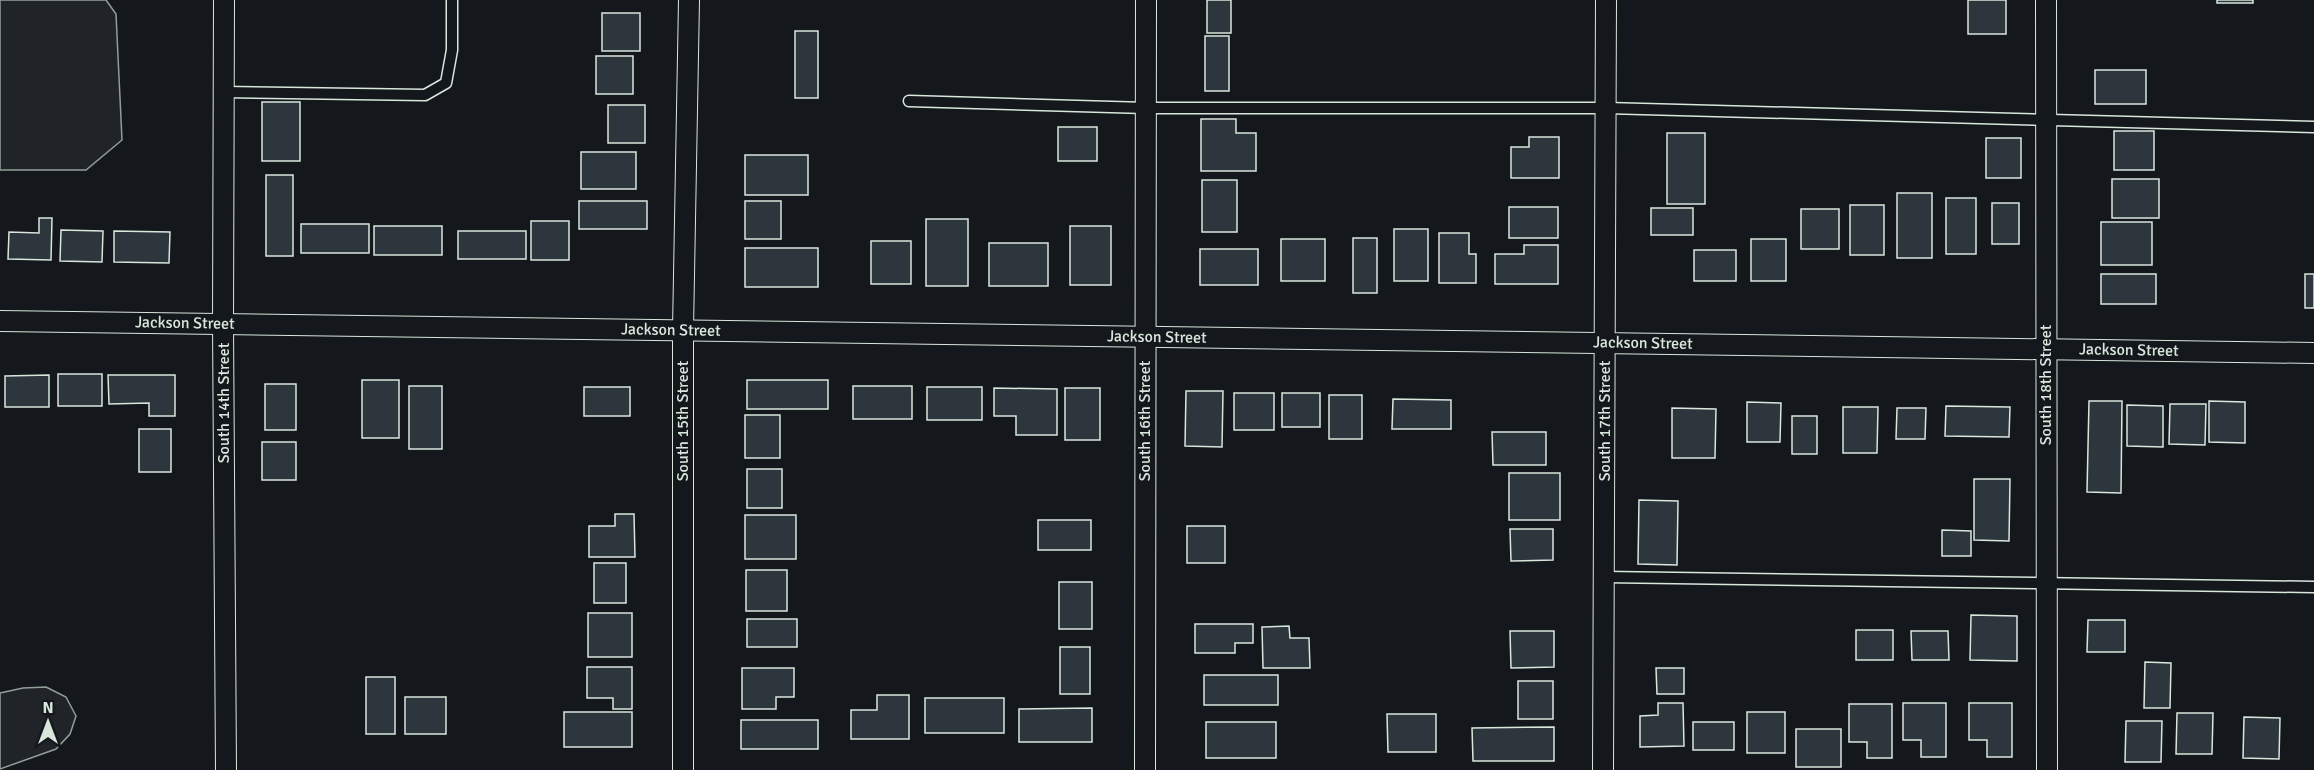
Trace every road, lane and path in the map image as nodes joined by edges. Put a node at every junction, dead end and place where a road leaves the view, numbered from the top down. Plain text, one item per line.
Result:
1 (224, 0) edge
2 (452, 0) edge
3 (688, 0) edge
4 (1146, 0) edge
5 (1606, 0) edge
6 (2046, 0) edge
7 (224, 92) junction
8 (909, 101) dead end
9 (1146, 108) junction
10 (1606, 108) junction
11 (2046, 120) junction
12 (2314, 127) edge
13 (0, 321) edge
14 (223, 324) junction
15 (683, 330) junction
16 (1145, 337) junction
17 (1606, 342) junction
18 (2046, 349) junction
19 (2314, 353) edge
20 (1604, 577) junction
21 (2047, 583) junction
22 (2314, 587) edge
23 (226, 770) edge
24 (683, 770) edge
25 (1145, 770) edge
26 (1603, 770) edge
27 (2047, 770) edge

1 - 7 street, South 14th Street
2 - 7 lane
3 - 15 street, South 15th Street
4 - 9 street, South 16th Street
5 - 10 street, South 17th Street
6 - 11 street, South 18th Street
7 - 14 street, South 14th Street
8 - 9 lane
9 - 10 lane
9 - 16 street, South 16th Street
10 - 11 lane
10 - 17 street, South 17th Street
11 - 12 lane
11 - 18 street, South 18th Street
13 - 14 street, Jackson Street
14 - 15 street, Jackson Street
14 - 23 street, South 14th Street
15 - 16 street, Jackson Street
15 - 24 street, South 15th Street
16 - 17 street, Jackson Street
16 - 25 street, South 16th Street
17 - 18 street, Jackson Street
17 - 20 street, South 17th Street
18 - 19 street, Jackson Street
18 - 21 street, South 18th Street
20 - 21 lane
20 - 26 street, South 17th Street
21 - 22 lane
21 - 27 street, South 18th Street

